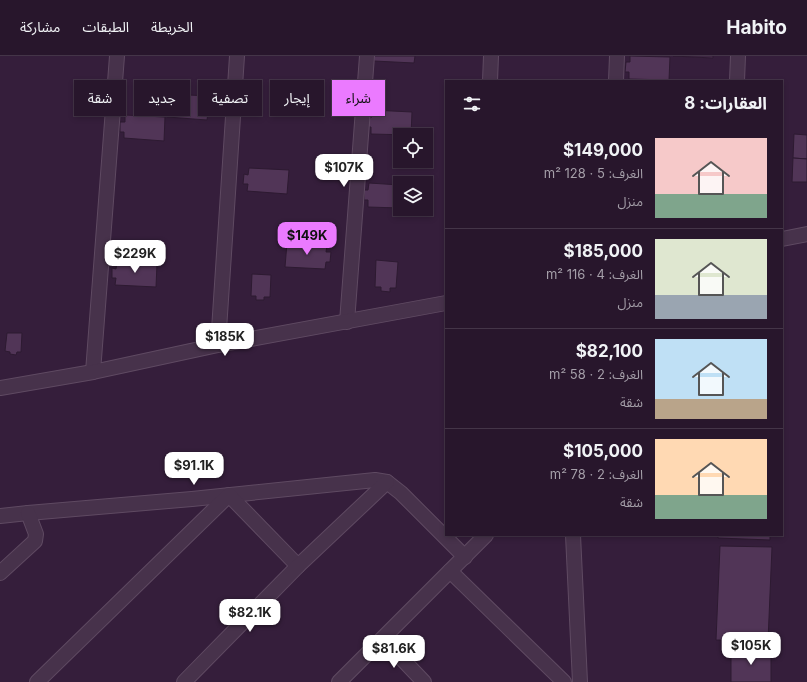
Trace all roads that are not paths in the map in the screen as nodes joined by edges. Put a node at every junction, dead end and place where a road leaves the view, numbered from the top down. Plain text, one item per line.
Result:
1 (117, 56) edge
2 (237, 56) edge
3 (367, 56) edge
4 (491, 56) edge
5 (617, 56) edge
6 (738, 56) edge
7 (490, 80) edge
8 (616, 80) edge
9 (737, 80) edge
10 (807, 234) edge
11 (783, 239) edge
12 (445, 303) edge
13 (347, 322) junction
14 (218, 345) junction
15 (93, 372) junction
16 (0, 388) edge
17 (387, 482) junction
18 (229, 495) junction
19 (28, 512) junction
20 (0, 516) edge
21 (485, 536) edge
22 (573, 536) edge
23 (465, 557) junction
24 (298, 566) junction
25 (450, 571) junction
26 (0, 573) edge
27 (383, 639) junction
28 (37, 682) edge
29 (184, 682) edge
30 (339, 682) edge
31 (424, 682) edge
32 (564, 682) edge
33 (580, 682) edge

1 - 15 street
2 - 14 street
3 - 13 street
4 - 7 street
5 - 8 street
6 - 9 street
10 - 11 street
12 - 13 street
13 - 14 street
14 - 15 street
15 - 16 street
17 - 18 street
17 - 23 street
17 - 24 street
18 - 19 street
18 - 24 street
18 - 28 street
19 - 20 street
19 - 26 street
21 - 23 street
22 - 33 street
23 - 25 street
24 - 29 street
25 - 27 street
25 - 32 street
27 - 30 street
27 - 31 street

